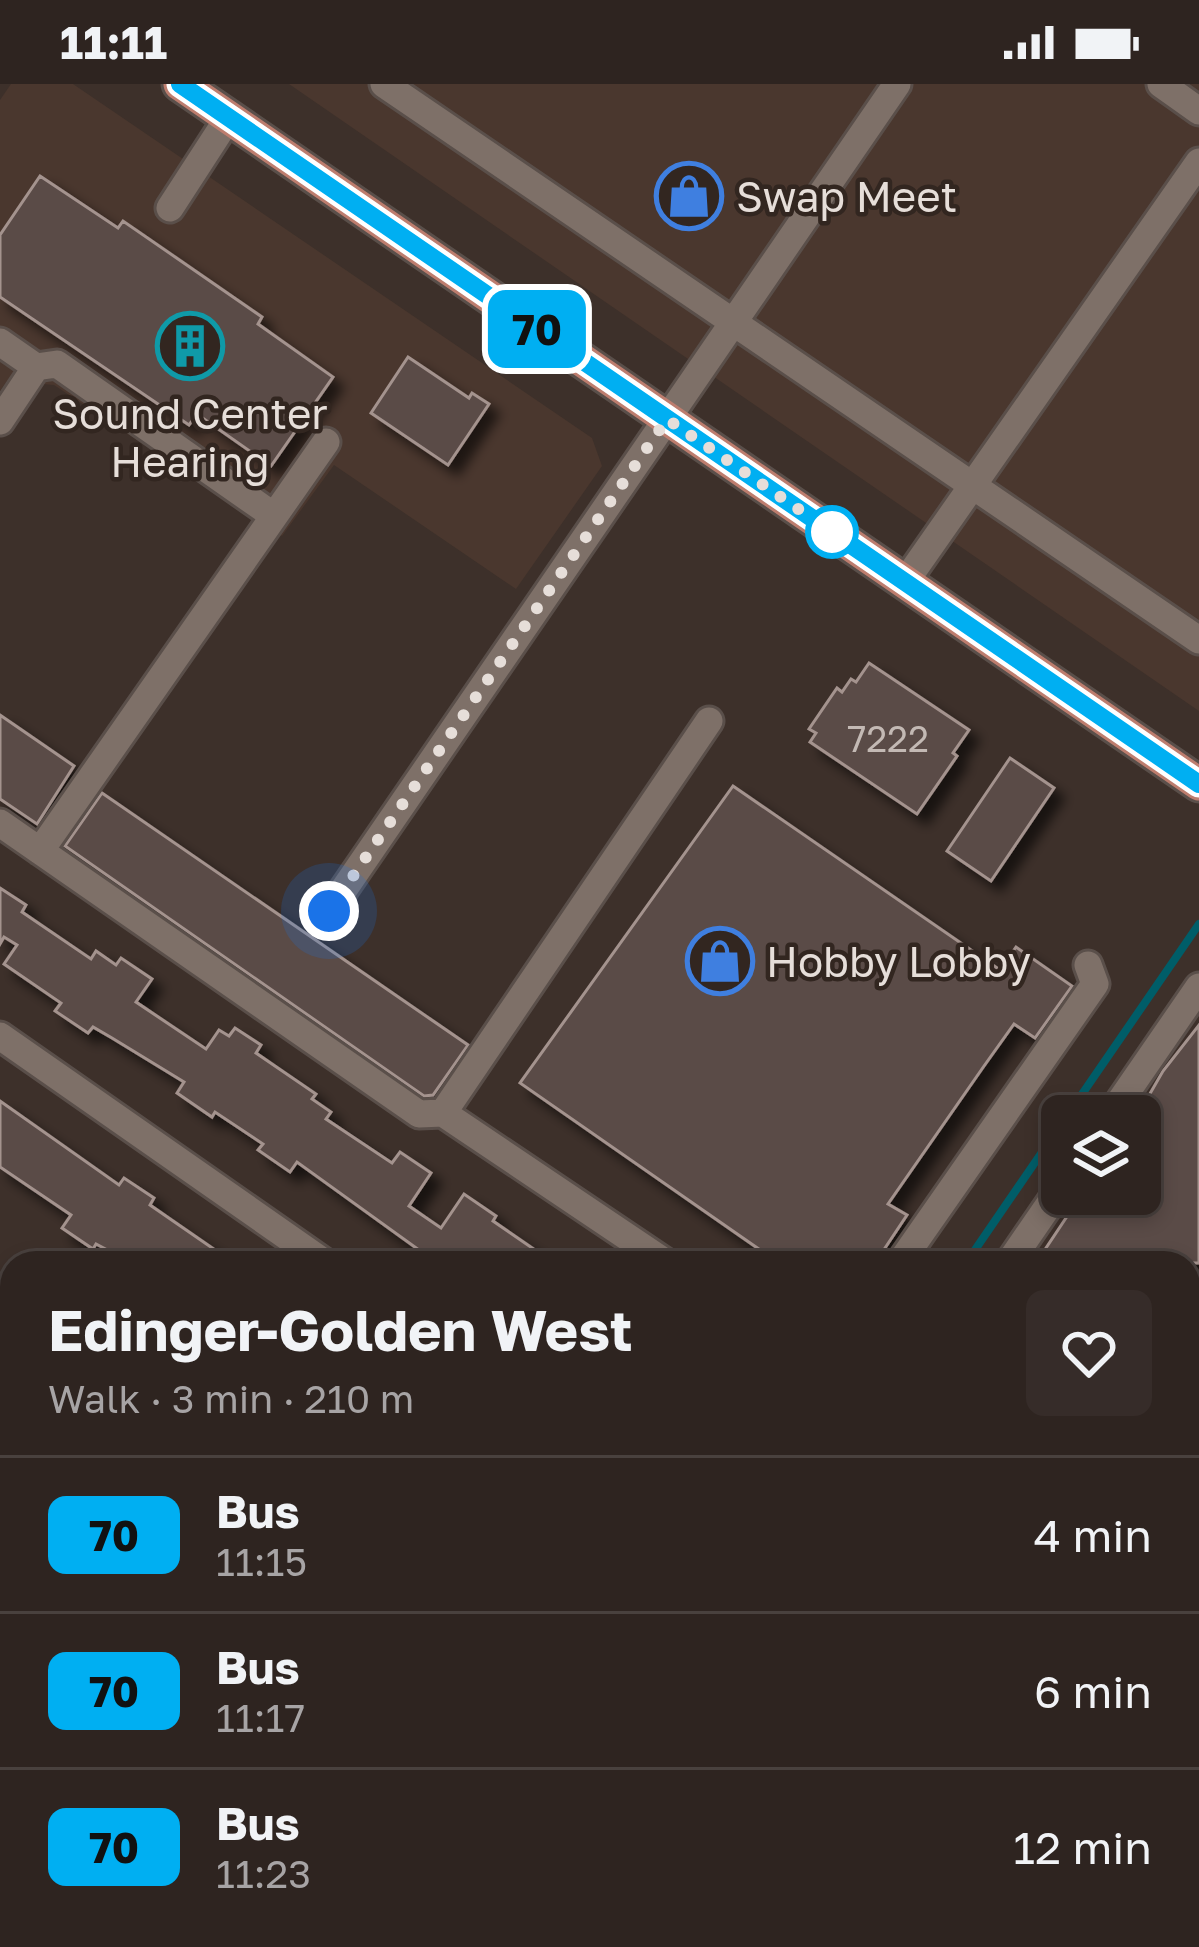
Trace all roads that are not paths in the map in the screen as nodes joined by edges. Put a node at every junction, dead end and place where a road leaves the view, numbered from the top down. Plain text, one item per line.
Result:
1 (180, 84) edge
2 (385, 84) edge
3 (897, 84) edge
4 (1161, 84) edge
5 (1199, 111) edge
6 (229, 117) junction
7 (1199, 162) edge
8 (170, 208) dead end
9 (733, 322) junction
10 (0, 342) edge
11 (36, 367) junction
12 (667, 419) junction
13 (0, 421) edge
14 (326, 442) dead end
15 (973, 485) junction
16 (274, 516) junction
17 (905, 582) junction
18 (1199, 640) edge
19 (709, 721) dead end
20 (1199, 784) edge
21 (0, 823) edge
22 (40, 851) junction
23 (329, 911) dead end
24 (1088, 965) dead end
25 (1199, 987) edge
26 (0, 1036) edge
27 (1124, 1095) edge
28 (443, 1113) junction
29 (1042, 1215) edge
30 (309, 1251) edge
31 (648, 1251) edge
32 (908, 1251) edge
33 (1017, 1251) edge

1 - 6 main road
2 - 9 street
3 - 9 street
4 - 5 street
6 - 8 street
6 - 12 main road
7 - 15 street
9 - 12 street
9 - 15 street
10 - 11 street
11 - 13 street
11 - 16 street
12 - 17 main road
12 - 23 street
14 - 16 street
15 - 17 street
15 - 18 street
16 - 22 street
17 - 20 main road
19 - 28 street
21 - 22 street
22 - 28 street
24 - 32 street
25 - 27 street
26 - 30 street
28 - 31 street
29 - 33 street

